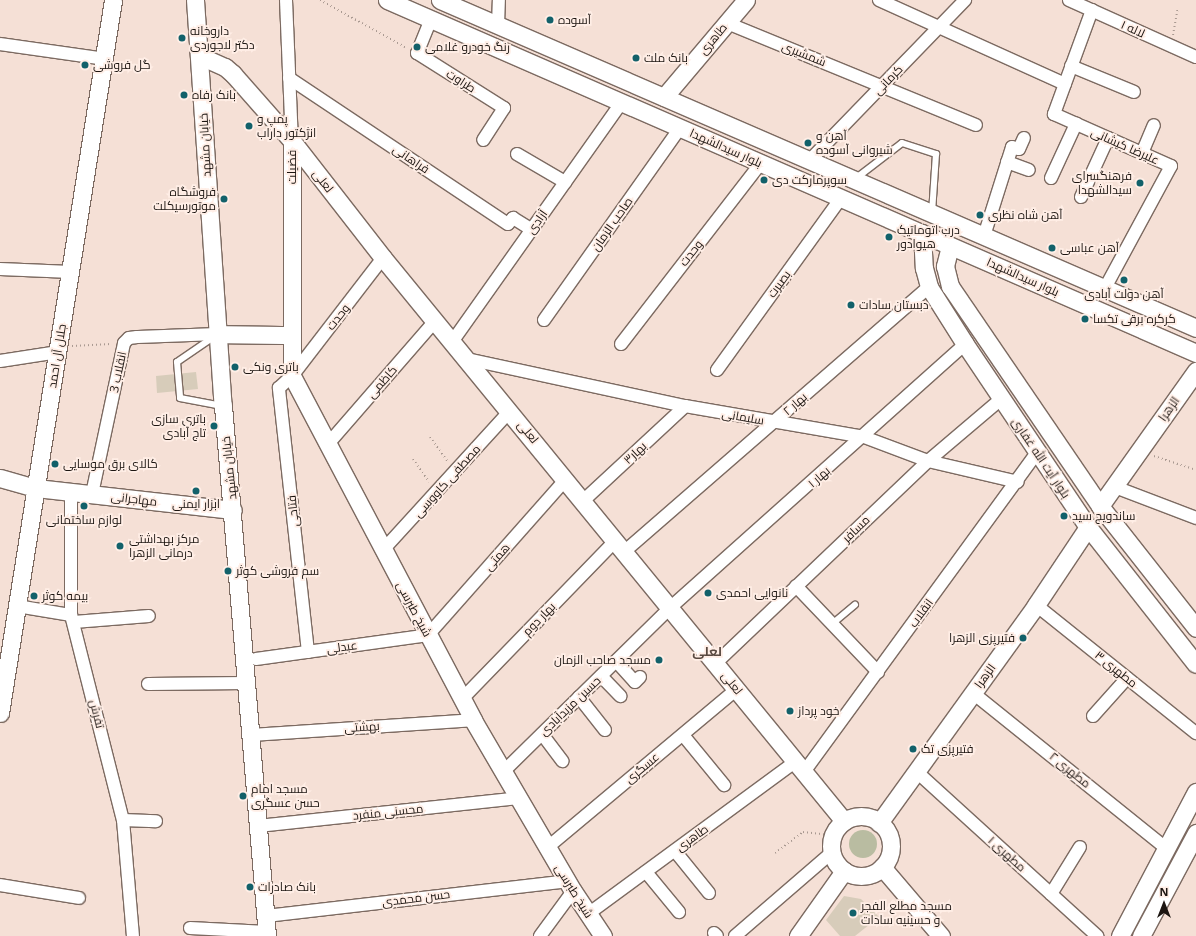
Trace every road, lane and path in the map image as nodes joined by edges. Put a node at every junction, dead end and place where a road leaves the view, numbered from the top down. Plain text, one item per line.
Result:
1 (195, 0) edge
2 (286, 0) edge
3 (320, 0) edge
4 (387, 0) edge
5 (440, 0) edge
6 (499, 0) edge
7 (746, 0) edge
8 (879, 0) edge
9 (965, 0) edge
10 (1069, 0) edge
11 (114, 3) edge
12 (1178, 8) dead end
13 (1092, 10) junction
14 (431, 19) junction
15 (727, 22) junction
16 (498, 25) junction
17 (940, 26) junction
18 (0, 44) edge
19 (1171, 46) junction
20 (417, 53) junction
21 (200, 56) junction
22 (1196, 57) edge
23 (105, 59) junction
24 (1071, 66) junction
25 (289, 78) junction
26 (1065, 84) junction
27 (882, 86) junction
28 (1134, 92) dead end
29 (664, 97) junction
30 (622, 102) junction
31 (1076, 124) junction
32 (976, 125) dead end
33 (1154, 125) dead end
34 (680, 128) junction
35 (1024, 138) dead end
36 (1108, 138) junction
37 (292, 140) junction
38 (483, 140) dead end
39 (517, 154) dead end
40 (1142, 154) junction
41 (810, 160) junction
42 (1007, 162) junction
43 (761, 163) junction
44 (1029, 170) dead end
45 (1051, 178) dead end
46 (854, 180) junction
47 (565, 182) junction
48 (1080, 197) dead end
49 (841, 198) junction
50 (932, 213) junction
51 (532, 230) junction
52 (922, 233) junction
53 (984, 236) junction
54 (950, 246) junction
55 (383, 258) junction
56 (0, 269) edge
57 (71, 272) junction
58 (929, 287) junction
59 (1105, 288) junction
60 (544, 320) dead end
61 (435, 321) junction
62 (1196, 328) edge
63 (982, 333) junction
64 (218, 334) junction
65 (291, 335) junction
66 (452, 342) junction
67 (124, 343) junction
68 (621, 344) dead end
69 (965, 344) junction
70 (58, 349) junction
71 (1196, 353) edge
72 (467, 358) junction
73 (0, 362) edge
74 (717, 370) dead end
75 (1196, 370) edge
76 (292, 376) junction
77 (1001, 399) junction
78 (223, 406) junction
79 (685, 406) junction
80 (510, 411) junction
81 (774, 422) junction
82 (430, 437) dead end
83 (864, 437) junction
84 (328, 444) junction
85 (1140, 451) junction
86 (1038, 453) junction
87 (413, 459) dead end
88 (928, 461) junction
89 (1196, 470) edge
90 (455, 472) junction
91 (0, 478) edge
92 (566, 479) junction
93 (1018, 482) junction
94 (1115, 487) junction
95 (36, 488) junction
96 (71, 492) junction
97 (436, 492) junction
98 (92, 494) junction
99 (584, 500) junction
100 (1100, 506) junction
101 (233, 510) junction
102 (1196, 518) edge
103 (1088, 527) junction
104 (620, 545) junction
105 (383, 550) junction
106 (796, 586) junction
107 (855, 605) dead end
108 (1036, 605) junction
109 (17, 606) junction
110 (671, 607) junction
111 (149, 616) dead end
112 (72, 618) junction
113 (832, 624) junction
114 (1196, 628) edge
115 (428, 635) junction
116 (308, 652) junction
117 (256, 659) dead end
118 (616, 661) junction
119 (716, 663) junction
120 (1196, 664) edge
121 (878, 672) junction
122 (601, 676) junction
123 (640, 677) dead end
124 (1127, 678) junction
125 (246, 683) junction
126 (148, 684) dead end
127 (737, 689) junction
128 (973, 692) junction
129 (620, 696) dead end
130 (579, 697) junction
131 (462, 699) junction
132 (0, 713) edge
133 (1093, 716) dead end
134 (474, 720) junction
135 (605, 730) dead end
136 (1196, 733) edge
137 (542, 734) junction
138 (250, 735) junction
139 (682, 735) junction
140 (562, 761) dead end
141 (800, 766) junction
142 (503, 772) junction
143 (917, 772) junction
144 (724, 786) dead end
145 (1196, 792) edge
146 (518, 798) junction
147 (123, 820) junction
148 (156, 821) dead end
149 (844, 821) junction
150 (879, 823) junction
151 (258, 826) junction
152 (1196, 833) edge
153 (833, 835) junction
154 (1080, 847) dead end
155 (548, 848) junction
156 (1166, 848) junction
157 (675, 851) junction
158 (775, 853) dead end
159 (831, 853) junction
160 (882, 867) junction
161 (844, 871) junction
162 (646, 872) junction
163 (0, 884) edge
164 (570, 886) junction
165 (709, 892) dead end
166 (1051, 894) junction
167 (79, 898) dead end
168 (679, 912) dead end
169 (588, 914) junction
170 (190, 928) dead end
171 (267, 928) edge
172 (133, 936) edge
173 (540, 936) edge
174 (603, 936) edge
175 (734, 936) edge
176 (798, 936) edge
177 (941, 936) edge
178 (1098, 936) edge
179 (1120, 936) edge
180 (1141, 936) edge

1 - 21 street, خیابان مشهد
2 - 25 street, فضیلت
3 - 20 path
4 - 14 street, بلوار سیدالشهدا
5 - 16 street, بلوار سیدالشهدا
6 - 16 street
7 - 15 street, طاهری
8 - 17 street
9 - 17 street, کرمانی
10 - 13 street, لاله ۱
11 - 23 street, جلال آل احمد
12 - 19 path
13 - 19 street, لاله ۱
13 - 24 street, علیرضا کیشانی
14 - 20 street
14 - 30 street, بلوار سیدالشهدا
15 - 27 street, شمشیری
15 - 29 street, طاهری
16 - 29 street, بلوار سیدالشهدا
17 - 26 street
17 - 27 street, کرمانی
18 - 23 street
19 - 22 street, لاله ۱
20 - 38 street, طراوت
21 - 37 street, لعلی
21 - 64 street, خیابان مشهد
23 - 57 street, جلال آل احمد
24 - 26 street, علیرضا کیشانی
24 - 28 street
25 - 37 street, فضیلت
25 - 51 street, فراهانی
26 - 31 street, علیرضا کیشانی
27 - 32 street, شمشیری
27 - 41 street, کرمانی
29 - 41 street, بلوار سیدالشهدا
30 - 34 street, بلوار سیدالشهدا
30 - 47 street, آزادی
31 - 36 street, علیرضا کیشانی
31 - 45 street
33 - 40 street
34 - 43 street, بلوار سیدالشهدا
34 - 60 street, صاحب الزمان
35 - 42 street
36 - 40 street, علیرضا کیشانی
36 - 48 street
37 - 55 street, لعلی
37 - 65 street, فضیلت
39 - 47 street
40 - 59 street, علیرضا کیشانی
41 - 46 street, بلوار سیدالشهدا
42 - 44 street
42 - 53 street
43 - 49 street, بلوار سیدالشهدا
43 - 68 street, وحدت
46 - 49 street
46 - 50 street, بلوار سیدالشهدا
46 - 50 lane
47 - 51 street, آزادی
49 - 52 street, بلوار سیدالشهدا
49 - 74 street, بصیرت
50 - 53 street, بلوار سیدالشهدا
51 - 66 street, آزادی
52 - 54 street, بلوار سیدالشهدا
52 - 58 street, بلوار آیت الله غفاری
53 - 59 street, بلوار سیدالشهدا
54 - 63 street, بلوار آیت الله غفاری
54 - 71 street, بلوار سیدالشهدا
55 - 61 street, لعلی
55 - 76 street, وحدت
56 - 57 street
57 - 70 street, جلال آل احمد
58 - 69 street, بلوار آیت الله غفاری
58 - 81 street, بهار ۲
59 - 62 street, بلوار سیدالشهدا
61 - 66 street, لعلی
61 - 84 street, کاظمی
63 - 69 street
63 - 100 street, بلوار آیت الله غفاری
64 - 65 street
64 - 67 street, انقلاب 3
64 - 78 street, خیابان مشهد
64 - 78 lane
65 - 76 street, شیخ طبرسی
66 - 72 street, لعلی
67 - 70 path
67 - 98 street, انقلاب 3
69 - 77 street, بلوار آیت الله غفاری
69 - 83 street, بهار ۱
70 - 73 street
70 - 95 street, جلال آل احمد
72 - 79 street, سلیمانی
72 - 80 street, لعلی
75 - 85 street, الزهرا
76 - 84 street, شیخ طبرسی
76 - 116 street, فتاحی
77 - 86 street, بلوار آیت الله غفاری
77 - 88 street, مسافر
78 - 101 street, خیابان مشهد
79 - 81 street, سلیمانی
79 - 99 street, بهار۳
80 - 90 street, مصطفی کاووسی
80 - 92 street, لعلی
81 - 83 street, سلیمانی
81 - 104 street, بهار ۲
82 - 90 path
83 - 88 street, سلیمانی
83 - 110 street, بهار ۱
84 - 105 street, شیخ طبرسی
85 - 89 path
85 - 94 street, الزهرا
86 - 93 street, انقلاب
86 - 103 street, بلوار آیت الله غفاری
87 - 97 path
88 - 93 street, سلیمانی
88 - 106 street, مسافر
90 - 97 street, مصطفی کاووسی
91 - 95 street, مهاجرانی
92 - 99 street, لعلی
92 - 115 street, همتی
93 - 121 street, انقلاب
94 - 100 street, الزهرا
94 - 102 street
95 - 96 street, مهاجرانی
95 - 109 street, جلال آل احمد
96 - 98 street, مهاجرانی
96 - 112 street, تفرش
97 - 105 street, مصطفی کاووسی
98 - 101 street, مهاجرانی
99 - 104 street, لعلی
100 - 114 street, بلوار آیت الله غفاری
101 - 125 street, خیابان مشهد
103 - 108 street, الزهرا
103 - 120 street, بلوار آیت الله غفاری
104 - 110 street, لعلی
104 - 131 street, بهار دوم
105 - 115 street, شیخ طبرسی
106 - 113 street
106 - 119 street, مسافر
107 - 113 lane
108 - 124 street, مطهری ۳
108 - 128 street, الزهرا
109 - 112 street
109 - 132 street, جلال آل احمد
110 - 118 street, حسین مزیدآبادی
110 - 119 street, لعلی
111 - 112 street
112 - 147 street, تفرش
113 - 121 street
115 - 116 street, عبدلی
115 - 131 street, شیخ طبرسی
116 - 117 street, عبدلی
118 - 122 street, حسین مزیدآبادی
118 - 123 street
119 - 127 street, لعلی
121 - 141 street, انقلاب
122 - 129 street
122 - 130 street, حسین مزیدآبادی
124 - 133 street
124 - 136 street, مطهری ۳
125 - 126 street
125 - 138 street, خیابان مشهد
127 - 139 street, عسگری
127 - 141 street, لعلی
128 - 143 street, الزهرا
128 - 156 street, مطهری ۲
130 - 135 street
130 - 137 street, حسین مزیدآبادی
131 - 134 street, شیخ طبرسی
134 - 138 street, بهشتی
134 - 142 street, شیخ طبرسی
137 - 140 street
137 - 142 street, حسین مزیدآبادی
138 - 151 street, خیابان مشهد
139 - 144 street
139 - 155 street, عسگری
141 - 149 street, لعلی
141 - 157 street, طاهری
142 - 146 street, شیخ طبرسی
143 - 150 street, الزهرا
143 - 166 street, مطهری ۱
145 - 156 street
146 - 151 street, محسنی منفرد
146 - 155 street, شیخ طبرسی
147 - 148 street
147 - 172 street, تفرش
149 - 150 street
149 - 153 street
150 - 160 street
151 - 171 street, خیابان مشهد
152 - 180 street
153 - 158 path
153 - 159 street
154 - 166 street
155 - 164 street, شیخ طبرسی
156 - 179 street
157 - 162 street, طاهری
157 - 165 street
159 - 161 street
159 - 175 street
160 - 161 street
160 - 177 street
161 - 176 street
162 - 168 street
162 - 169 street, طاهری
163 - 167 street
164 - 169 street, شیخ طبرسی
164 - 171 street, حسن محمدی
164 - 173 street
166 - 178 street, مطهری ۱
169 - 174 street, شیخ طبرسی
170 - 171 street, حسن محمدی

